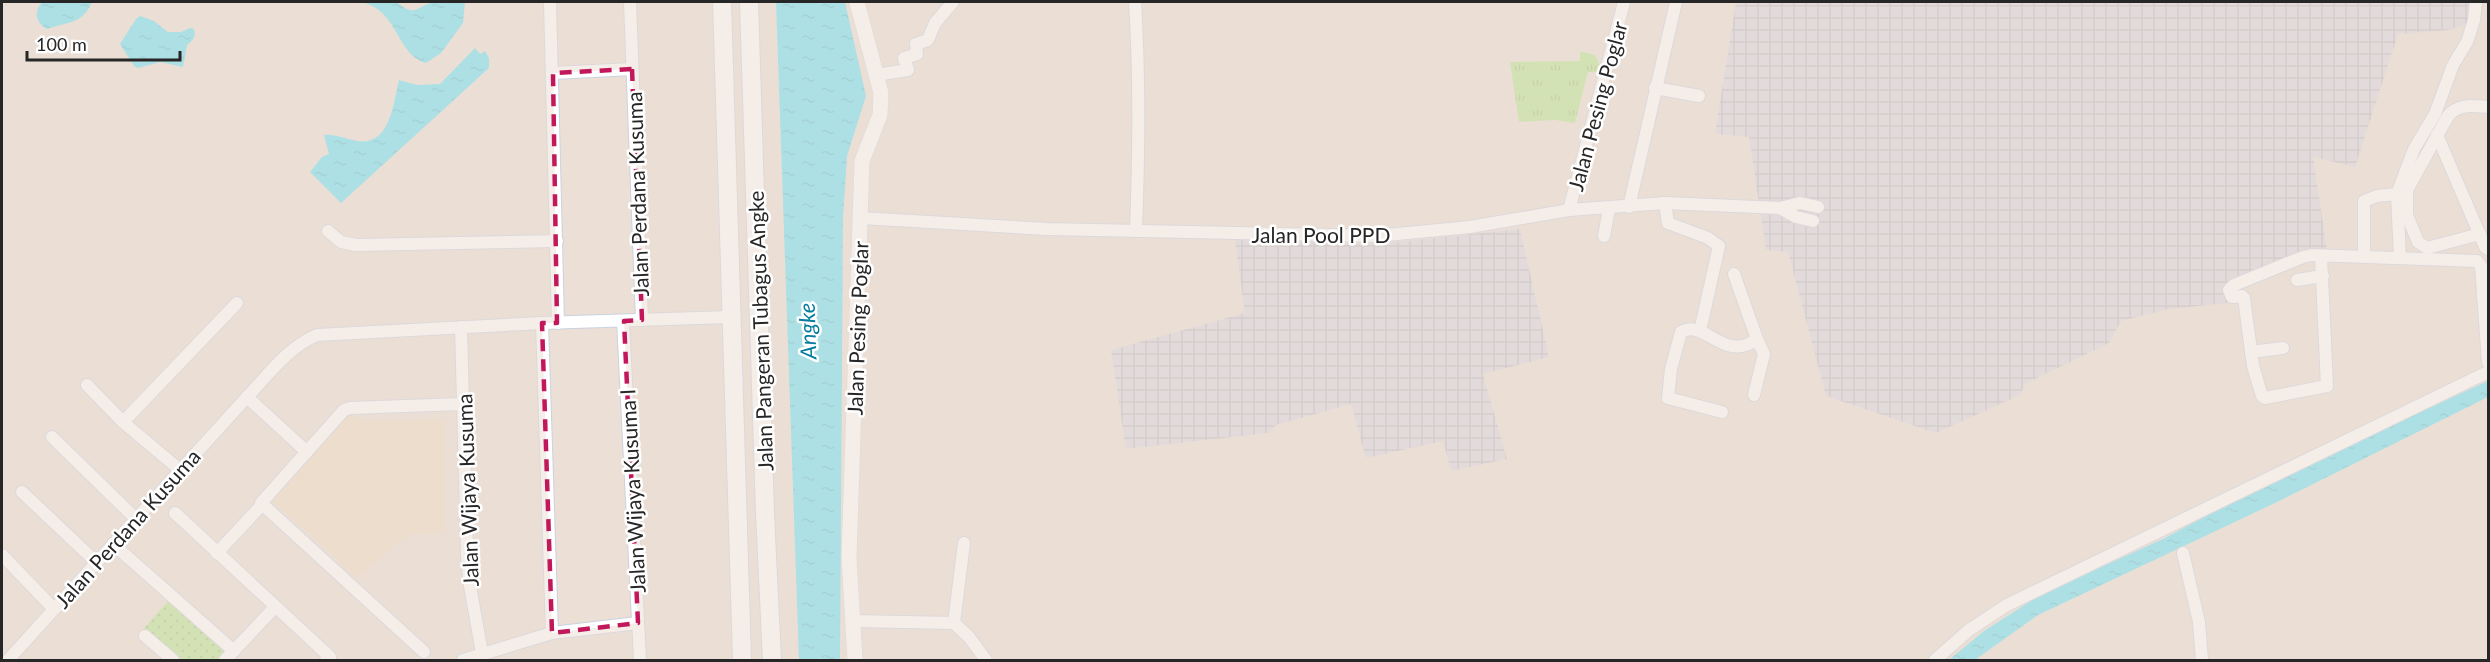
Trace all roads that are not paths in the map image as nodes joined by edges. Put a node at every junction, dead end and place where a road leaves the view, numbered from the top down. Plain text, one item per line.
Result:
1 (550, 2) edge
2 (630, 2) edge
3 (722, 2) edge
4 (749, 2) edge
5 (857, 2) edge
6 (952, 2) edge
7 (1135, 2) edge
8 (1624, 2) edge
9 (1676, 2) edge
10 (2476, 2) edge
11 (632, 69) junction
12 (553, 73) junction
13 (876, 75) junction
14 (1655, 88) junction
15 (1699, 96) dead end
16 (2488, 107) edge
17 (2438, 135) junction
18 (2397, 194) junction
19 (1665, 204) junction
20 (1629, 207) junction
21 (1818, 207) dead end
22 (1780, 208) junction
23 (1609, 209) junction
24 (1569, 210) junction
25 (861, 218) junction
26 (1813, 221) dead end
27 (1136, 230) junction
28 (328, 231) dead end
29 (2480, 234) junction
30 (1604, 236) dead end
31 (557, 241) junction
32 (2488, 249) edge
33 (2321, 256) junction
34 (2364, 257) junction
35 (2400, 258) junction
36 (1734, 274) dead end
37 (2323, 276) junction
38 (2297, 280) dead end
39 (237, 303) dead end
40 (730, 317) junction
41 (642, 320) junction
42 (623, 321) junction
43 (558, 322) junction
44 (542, 323) junction
45 (461, 327) junction
46 (1700, 331) junction
47 (1757, 339) junction
48 (2283, 348) dead end
49 (2251, 352) junction
50 (2488, 362) edge
51 (2488, 372) edge
52 (87, 385) dead end
53 (1754, 395) dead end
54 (247, 397) junction
55 (462, 404) junction
56 (1722, 412) dead end
57 (123, 422) junction
58 (52, 437) dead end
59 (307, 452) junction
60 (180, 470) junction
61 (22, 492) dead end
62 (260, 506) junction
63 (175, 513) dead end
64 (765, 514) junction
65 (736, 515) junction
66 (135, 518) junction
67 (767, 540) junction
68 (738, 541) junction
69 (964, 543) dead end
70 (113, 544) junction
71 (218, 553) junction
72 (2183, 553) dead end
73 (2, 555) edge
74 (96, 562) junction
75 (274, 607) junction
76 (54, 609) junction
77 (853, 621) junction
78 (638, 623) junction
79 (954, 623) junction
80 (552, 633) junction
81 (145, 636) dead end
82 (234, 651) junction
83 (424, 652) dead end
84 (482, 653) junction
85 (9, 660) edge
86 (173, 660) edge
87 (225, 660) edge
88 (326, 660) edge
89 (463, 660) edge
90 (640, 660) edge
91 (742, 660) edge
92 (772, 660) edge
93 (855, 660) edge
94 (986, 660) edge
95 (1935, 660) edge
96 (2202, 660) edge

1 - 12 street
2 - 11 street, Jalan Perdana Kusuma
3 - 40 main road, Jalan Pangeran Tubagus Angke
4 - 64 main road, Jalan Pangeran Tubagus Angke
5 - 13 street, Jalan Pesing Poglar
6 - 13 street
7 - 27 street
8 - 24 street, Jalan Pesing Poglar
9 - 14 street
10 - 18 street
11 - 12 street, Jalan Perdana Kusuma
11 - 41 street, Jalan Perdana Kusuma
12 - 31 street
13 - 25 street, Jalan Pesing Poglar
14 - 15 street
14 - 20 street
16 - 17 street
17 - 29 street
17 - 29 street
18 - 34 street
18 - 35 street
19 - 20 street, Jalan Pool PPD
19 - 22 street, Jalan Pool PPD
19 - 46 street
20 - 23 street, Jalan Pool PPD
21 - 22 street, Jalan Pool PPD
22 - 26 street, Jalan Pool PPD
23 - 24 street, Jalan Pool PPD
23 - 30 street
24 - 27 street, Jalan Pool PPD
25 - 27 street, Jalan Pool PPD
25 - 77 street, Jalan Pesing Poglar
28 - 31 street
29 - 32 street
31 - 43 street
33 - 34 street
33 - 37 street
33 - 49 street
34 - 35 street
35 - 50 street
36 - 47 street
37 - 38 street
37 - 49 street
39 - 57 street
40 - 41 street, Jalan Perdana Kusuma
40 - 65 main road, Jalan Pangeran Tubagus Angke
41 - 42 street, Jalan Perdana Kusuma
42 - 43 street, Jalan Perdana Kusuma
42 - 78 street, Jalan Wijaya Kusuma I
43 - 44 street, Jalan Perdana Kusuma
44 - 45 street, Jalan Perdana Kusuma
44 - 80 street
45 - 54 street, Jalan Perdana Kusuma
45 - 55 street, Jalan Wijaya Kusuma
46 - 47 street
46 - 56 street
47 - 53 street
48 - 49 street
51 - 95 street
52 - 57 street
54 - 59 street
54 - 60 street, Jalan Perdana Kusuma
55 - 59 street
55 - 84 street, Jalan Wijaya Kusuma
57 - 60 street
58 - 66 street
59 - 62 street
60 - 66 street, Jalan Perdana Kusuma
61 - 74 street
62 - 71 street
62 - 83 street
63 - 71 street
64 - 65 main road
64 - 67 main road, Jalan Pangeran Tubagus Angke
65 - 68 main road, Jalan Pangeran Tubagus Angke
66 - 70 street, Jalan Perdana Kusuma
67 - 68 main road
67 - 92 main road, Jalan Pangeran Tubagus Angke
68 - 91 main road, Jalan Pangeran Tubagus Angke
69 - 79 street
70 - 74 street, Jalan Perdana Kusuma
70 - 82 street
71 - 75 street
72 - 96 street
73 - 76 street
74 - 76 street, Jalan Perdana Kusuma
75 - 82 street
75 - 88 street
76 - 85 street, Jalan Perdana Kusuma
77 - 79 street
77 - 93 street, Jalan Pesing Poglar
78 - 80 street
78 - 90 street, Jalan Wijaya Kusuma I
79 - 94 street
80 - 84 street
81 - 86 street
82 - 87 street
84 - 89 street

